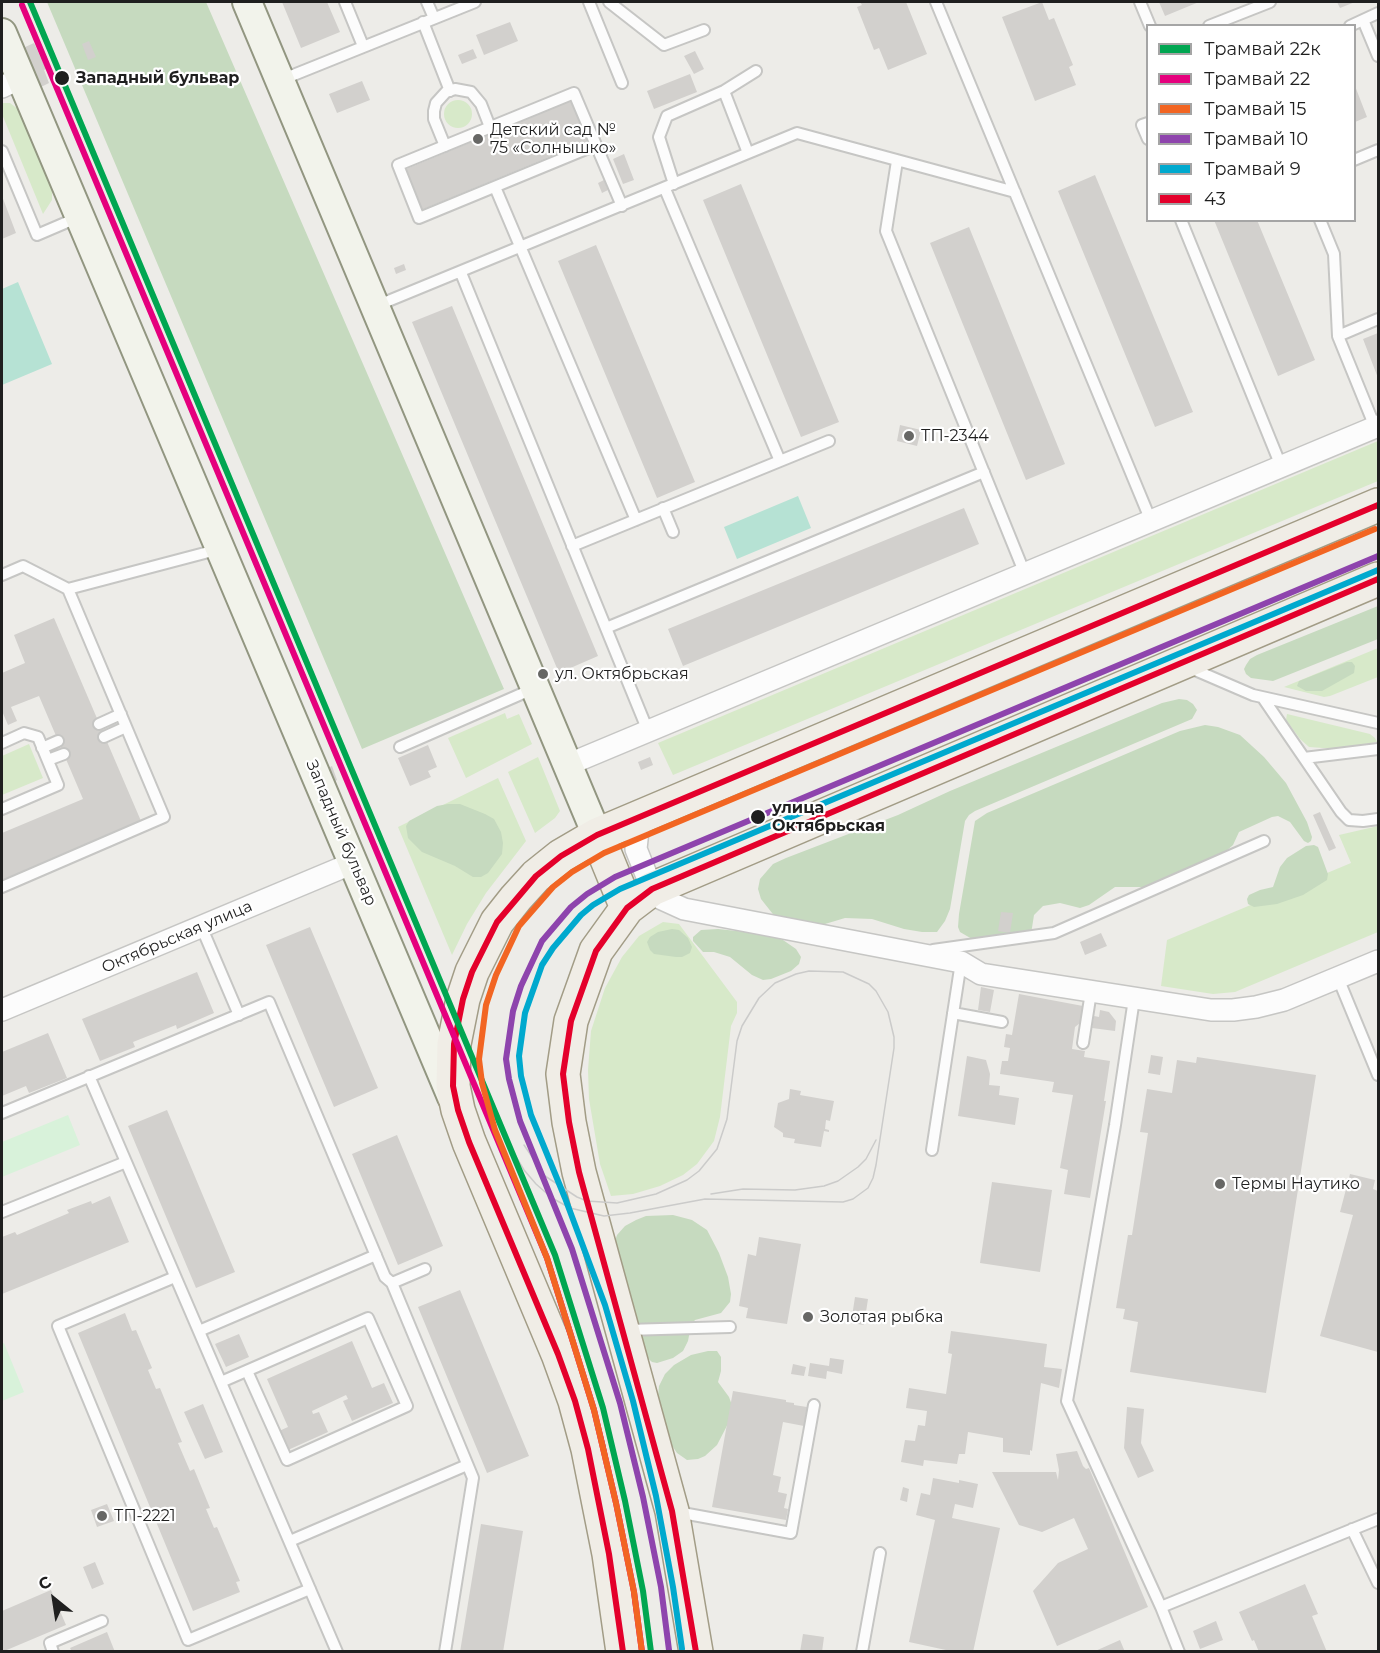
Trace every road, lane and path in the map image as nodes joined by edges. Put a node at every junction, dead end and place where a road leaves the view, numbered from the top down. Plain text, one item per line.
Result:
1 (248, 2) edge
2 (345, 2) edge
3 (427, 2) edge
4 (475, 2) edge
5 (588, 2) edge
6 (609, 2) edge
7 (936, 2) edge
8 (1140, 2) edge
9 (1270, 2) edge
10 (1251, 5) edge
11 (1378, 13) edge
12 (434, 18) junction
13 (1363, 20) junction
14 (423, 22) junction
15 (1149, 24) edge
16 (1213, 24) edge
17 (1354, 24) edge
18 (704, 30) dead end
19 (2, 33) edge
20 (363, 46) junction
21 (1378, 56) edge
22 (756, 71) dead end
23 (281, 80) junction
24 (11, 82) edge
25 (622, 83) dead end
26 (450, 90) junction
27 (724, 91) junction
28 (490, 128) junction
29 (596, 145) junction
30 (445, 146) junction
31 (1378, 150) edge
32 (2, 151) edge
33 (748, 153) junction
34 (1356, 159) edge
35 (897, 161) junction
36 (670, 186) junction
37 (495, 187) junction
38 (1015, 192) junction
39 (622, 206) junction
40 (80, 217) junction
41 (1182, 222) edge
42 (1321, 222) edge
43 (520, 248) junction
44 (460, 273) junction
45 (376, 306) junction
46 (1378, 319) edge
47 (1338, 336) junction
48 (1377, 426) edge
49 (829, 441) dead end
50 (780, 461) junction
51 (1281, 466) junction
52 (984, 472) junction
53 (1378, 505) edge
54 (663, 508) junction
55 (636, 519) junction
56 (1150, 521) junction
57 (673, 532) dead end
58 (572, 546) junction
59 (220, 549) junction
60 (1025, 574) junction
61 (2, 575) edge
62 (1378, 579) edge
63 (68, 589) junction
64 (606, 628) junction
65 (1179, 664) junction
66 (536, 688) junction
67 (1263, 698) junction
68 (121, 714) junction
69 (1378, 723) edge
70 (99, 724) dead end
71 (126, 727) junction
72 (648, 731) junction
73 (104, 736) dead end
74 (58, 741) dead end
75 (2, 743) edge
76 (42, 747) junction
77 (400, 747) dead end
78 (1378, 749) edge
79 (64, 754) dead end
80 (1304, 758) junction
81 (48, 760) junction
82 (567, 765) junction
83 (2, 809) edge
84 (645, 815) junction
85 (1378, 819) edge
86 (597, 835) junction
87 (1264, 842) dead end
88 (353, 862) junction
89 (2, 887) edge
90 (631, 892) junction
91 (201, 926) junction
92 (912, 953) junction
93 (1378, 961) edge
94 (961, 962) junction
95 (1338, 978) junction
96 (1091, 992) junction
97 (1134, 999) junction
98 (2, 1010) edge
99 (953, 1014) junction
100 (239, 1015) junction
101 (1002, 1022) dead end
102 (1083, 1044) dead end
103 (1378, 1074) edge
104 (89, 1076) junction
105 (458, 1110) junction
106 (2, 1113) edge
107 (932, 1150) dead end
108 (126, 1162) junction
109 (2, 1212) edge
110 (376, 1255) junction
111 (425, 1269) dead end
112 (175, 1277) junction
113 (392, 1283) junction
114 (730, 1327) dead end
115 (622, 1330) junction
116 (199, 1331) junction
117 (246, 1371) junction
118 (221, 1382) junction
119 (814, 1405) dead end
120 (467, 1465) junction
121 (672, 1511) junction
122 (1378, 1519) edge
123 (1352, 1529) junction
124 (290, 1541) junction
125 (880, 1553) dead end
126 (1378, 1583) edge
127 (310, 1589) junction
128 (1161, 1607) junction
129 (102, 1621) dead end
130 (53, 1652) edge
131 (337, 1652) edge
132 (445, 1652) edge
133 (623, 1652) edge
134 (696, 1652) edge
135 (862, 1652) edge
136 (1179, 1652) edge

1 - 23 street
2 - 20 lane
3 - 12 lane
4 - 12 lane
5 - 25 lane
6 - 18 lane
7 - 38 lane
8 - 15 lane
9 - 10 lane
10 - 16 lane
11 - 13 lane
12 - 14 lane
13 - 17 lane
13 - 21 lane
14 - 20 lane
14 - 26 lane
19 - 24 street, Западный бульвар
20 - 23 lane
22 - 27 lane
23 - 45 street
24 - 40 street, Западный бульвар
26 - 28 lane
26 - 30 lane
27 - 33 lane
27 - 36 lane
28 - 29 lane
28 - 30 lane
29 - 37 lane
29 - 39 lane
30 - 37 lane
31 - 34 lane
32 - 40 lane
33 - 35 lane
33 - 36 lane
35 - 38 lane
35 - 52 lane
36 - 39 lane
36 - 50 lane
37 - 43 lane
38 - 56 lane
39 - 43 lane
40 - 59 street, Западный бульвар
41 - 51 lane
42 - 47 lane
43 - 44 lane
43 - 55 lane
44 - 45 lane
44 - 58 lane
45 - 66 street
46 - 47 lane
47 - 48 lane
48 - 51 street
49 - 50 lane
50 - 54 lane
51 - 56 street
52 - 60 lane
52 - 64 lane
53 - 84 main road
54 - 55 lane
54 - 57 lane
55 - 58 lane
56 - 60 street
58 - 64 lane
59 - 63 lane
59 - 88 street, Западный бульвар
60 - 72 street
61 - 63 lane
62 - 65 main road
63 - 68 lane
64 - 72 lane
65 - 67 lane
65 - 90 main road
66 - 77 lane
66 - 82 street
67 - 69 lane
67 - 80 lane
68 - 70 lane
68 - 71 lane
71 - 73 lane
71 - 89 lane
72 - 82 street
74 - 76 lane
75 - 76 lane
76 - 81 lane
78 - 80 lane
79 - 81 lane
80 - 85 lane
81 - 83 lane
82 - 86 street
84 - 86 main road
84 - 90 street
86 - 90 main road
86 - 105 main road
87 - 92 lane
88 - 91 street, Октябрьская улица
88 - 105 street, Западный бульвар
90 - 92 street
90 - 115 main road
91 - 98 street, Октябрьская улица
91 - 100 lane
92 - 94 street
93 - 95 street
94 - 96 street
94 - 99 lane
95 - 97 street
95 - 103 lane
96 - 97 street
96 - 102 lane
97 - 128 lane
99 - 101 lane
99 - 107 lane
100 - 104 lane
100 - 110 lane
104 - 106 lane
104 - 108 lane
105 - 133 main road, Западный бульвар
108 - 109 lane
108 - 112 lane
110 - 113 lane
110 - 116 lane
111 - 113 lane
112 - 116 lane
112 - 127 lane
113 - 120 lane
114 - 115 lane
115 - 121 main road
116 - 118 lane
117 - 117 lane
117 - 118 lane
118 - 124 lane
119 - 121 lane
120 - 124 lane
120 - 132 lane
121 - 134 main road
122 - 123 lane
123 - 126 lane
123 - 128 lane
124 - 127 lane
125 - 135 lane
127 - 131 lane
128 - 136 lane
129 - 130 lane

